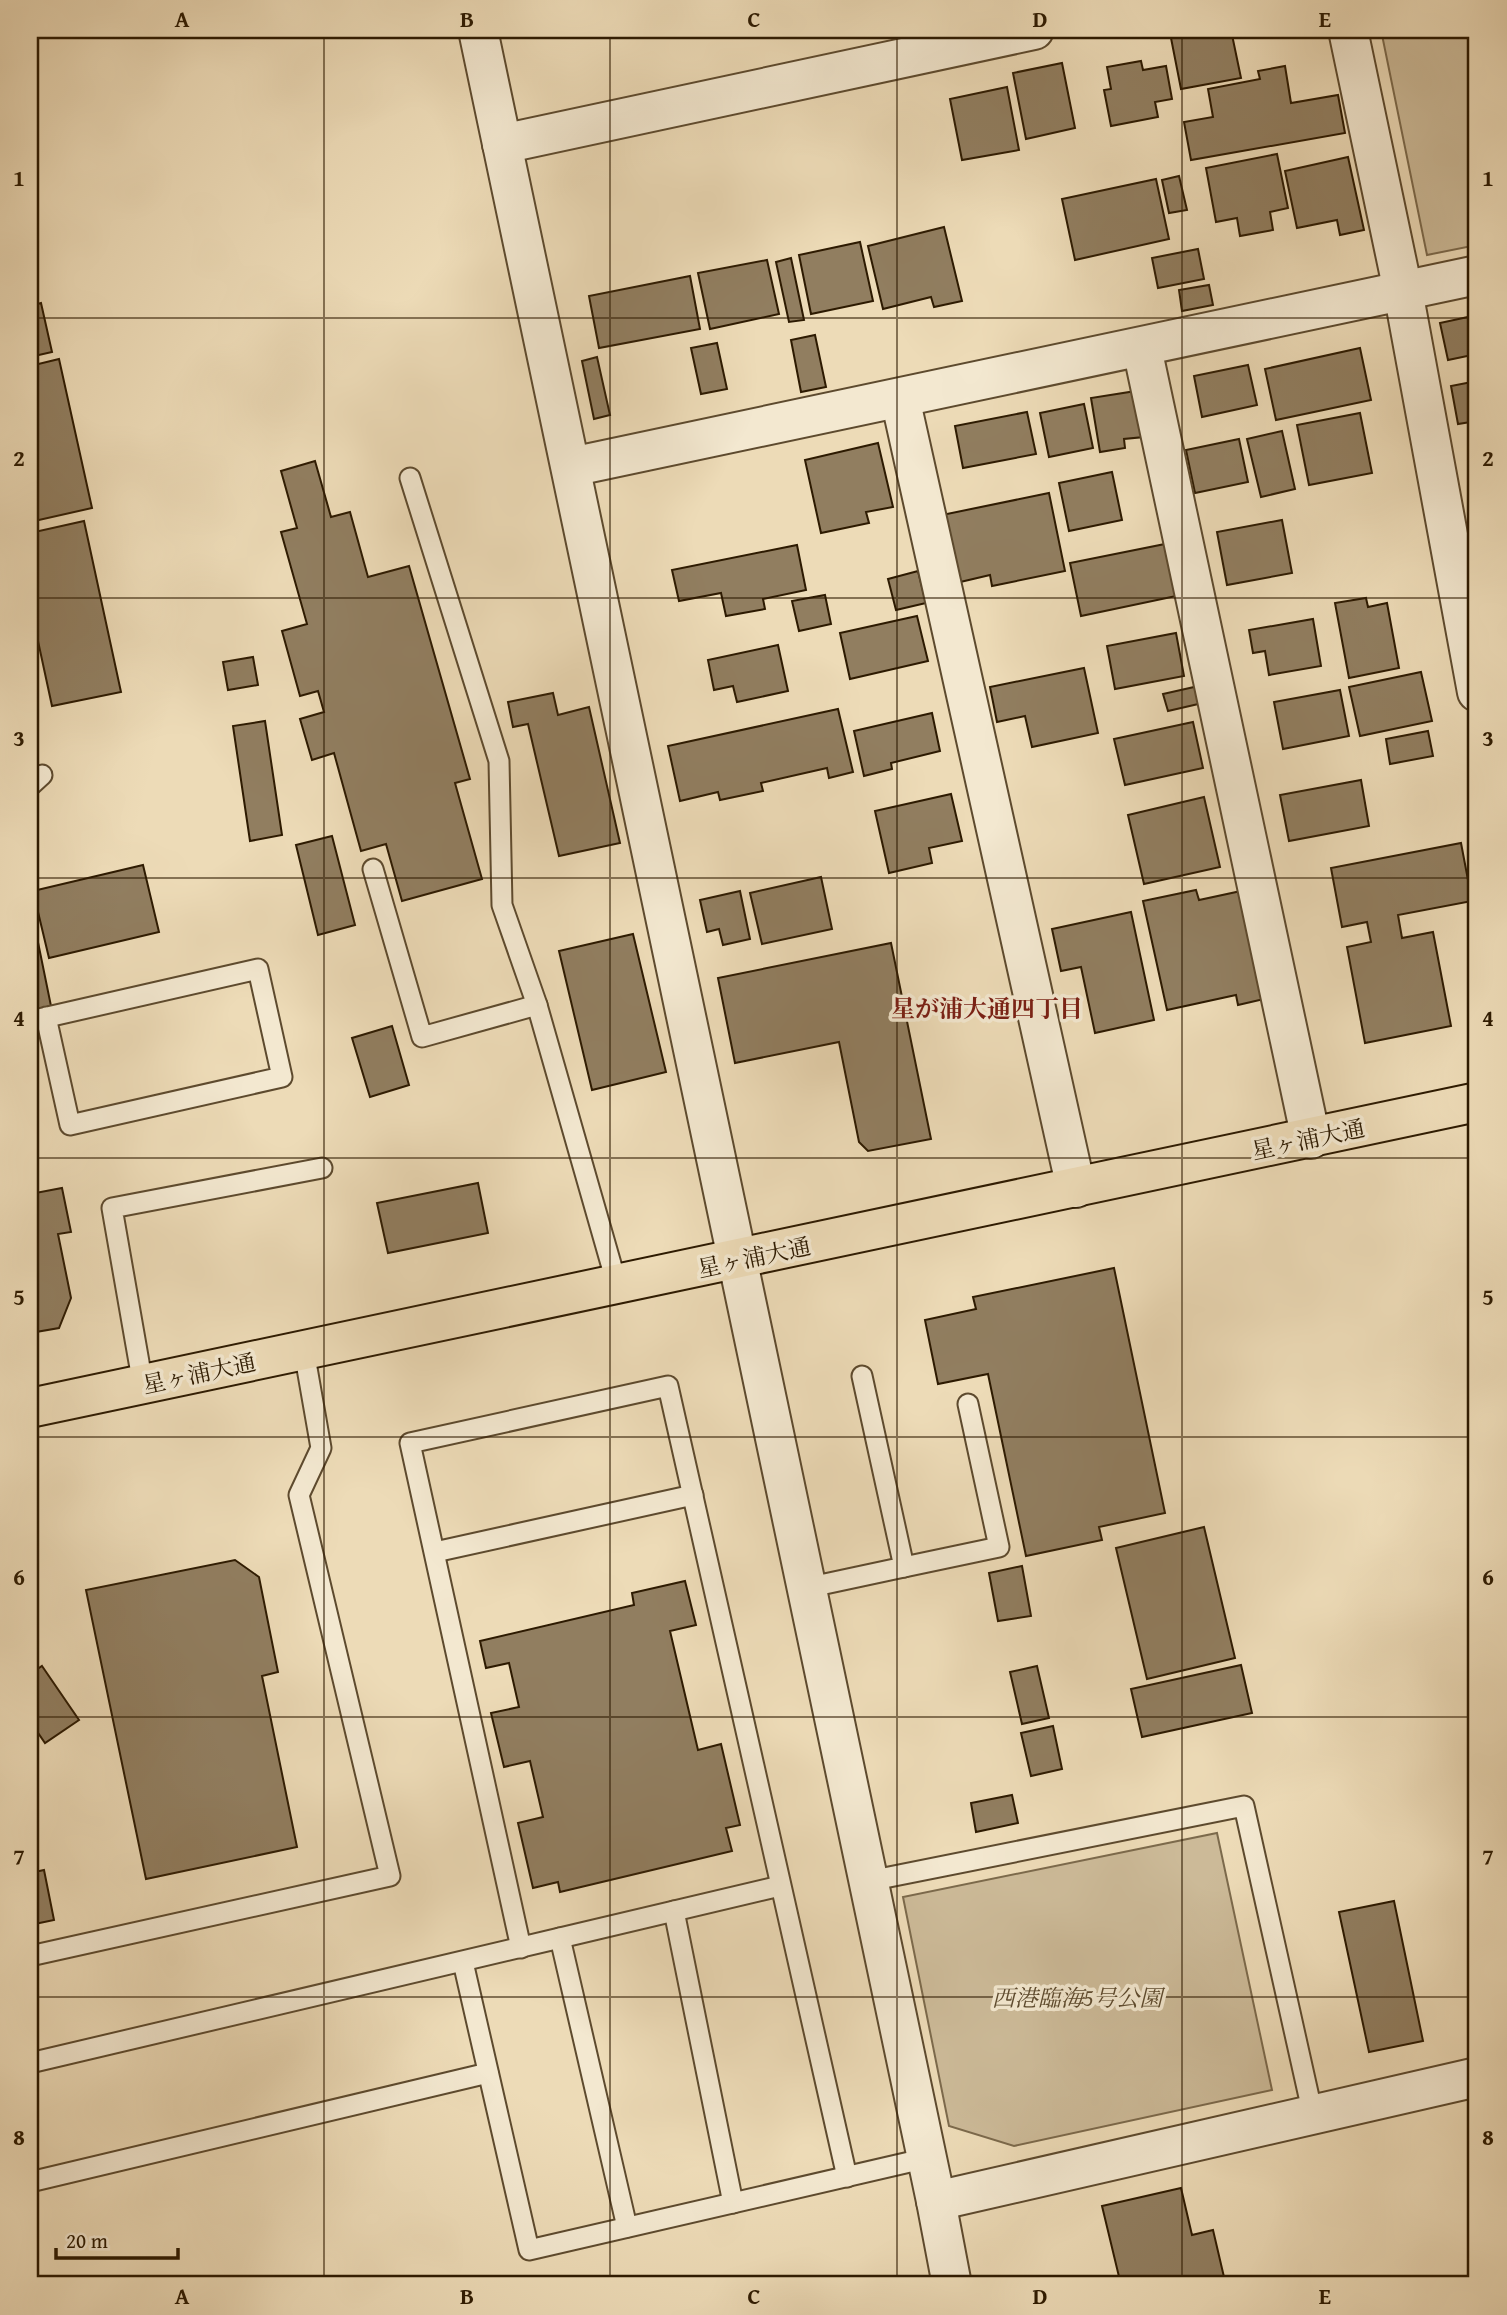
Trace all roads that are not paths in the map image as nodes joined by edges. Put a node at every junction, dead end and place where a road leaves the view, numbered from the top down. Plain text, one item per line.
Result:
1 (478, 30) edge
2 (1034, 30) edge
3 (1348, 30) edge
4 (502, 144) junction
5 (1477, 275) edge
6 (1403, 291) junction
7 (1142, 348) junction
8 (900, 398) junction
9 (570, 467) junction
10 (410, 478) dead end
11 (1477, 692) edge
12 (373, 869) dead end
13 (537, 1005) junction
14 (38, 1019) edge
15 (1477, 1102) edge
16 (1311, 1139) junction
17 (322, 1168) dead end
18 (1076, 1188) junction
19 (737, 1260) junction
20 (617, 1286) junction
21 (304, 1351) junction
22 (862, 1376) dead end
23 (143, 1385) junction
24 (968, 1404) dead end
25 (30, 1408) edge
26 (693, 1495) junction
27 (435, 1552) junction
28 (904, 1567) junction
29 (806, 1588) junction
30 (869, 1881) junction
31 (780, 1886) junction
32 (674, 1911) junction
33 (559, 1938) junction
34 (522, 1948) junction
35 (30, 1956) edge
36 (463, 1962) junction
37 (30, 2063) edge
38 (488, 2073) junction
39 (1477, 2077) edge
40 (1313, 2115) junction
41 (927, 2158) junction
42 (847, 2177) junction
43 (30, 2182) edge
44 (936, 2201) junction
45 (733, 2203) junction
46 (627, 2227) junction
47 (952, 2285) edge

1 - 4 street
2 - 4 street
3 - 6 street
4 - 9 street
5 - 6 street
6 - 7 street
6 - 11 street
7 - 8 street
7 - 16 street
8 - 9 street
8 - 18 street
9 - 19 street
10 - 13 lane
12 - 13 lane
13 - 20 lane
14 - 14 lane
15 - 16 highway, 星ヶ浦大通
16 - 18 highway, 星ヶ浦大通
17 - 23 lane
18 - 19 highway, 星ヶ浦大通
19 - 20 highway, 星ヶ浦大通
19 - 29 street
20 - 21 highway, 星ヶ浦大通
21 - 23 highway, 星ヶ浦大通
21 - 35 lane
22 - 28 lane
23 - 25 highway, 星ヶ浦大通
24 - 28 lane
26 - 27 lane
26 - 27 lane
26 - 31 lane
27 - 34 lane
28 - 29 lane
29 - 30 street
30 - 40 lane
30 - 41 street
31 - 32 lane
31 - 42 lane
32 - 33 lane
32 - 45 lane
33 - 34 lane
33 - 46 lane
34 - 36 lane
36 - 37 lane
36 - 38 lane
38 - 43 lane
38 - 46 lane
39 - 40 street
40 - 44 street
41 - 42 lane
41 - 44 street
42 - 45 lane
44 - 47 street
45 - 46 lane

